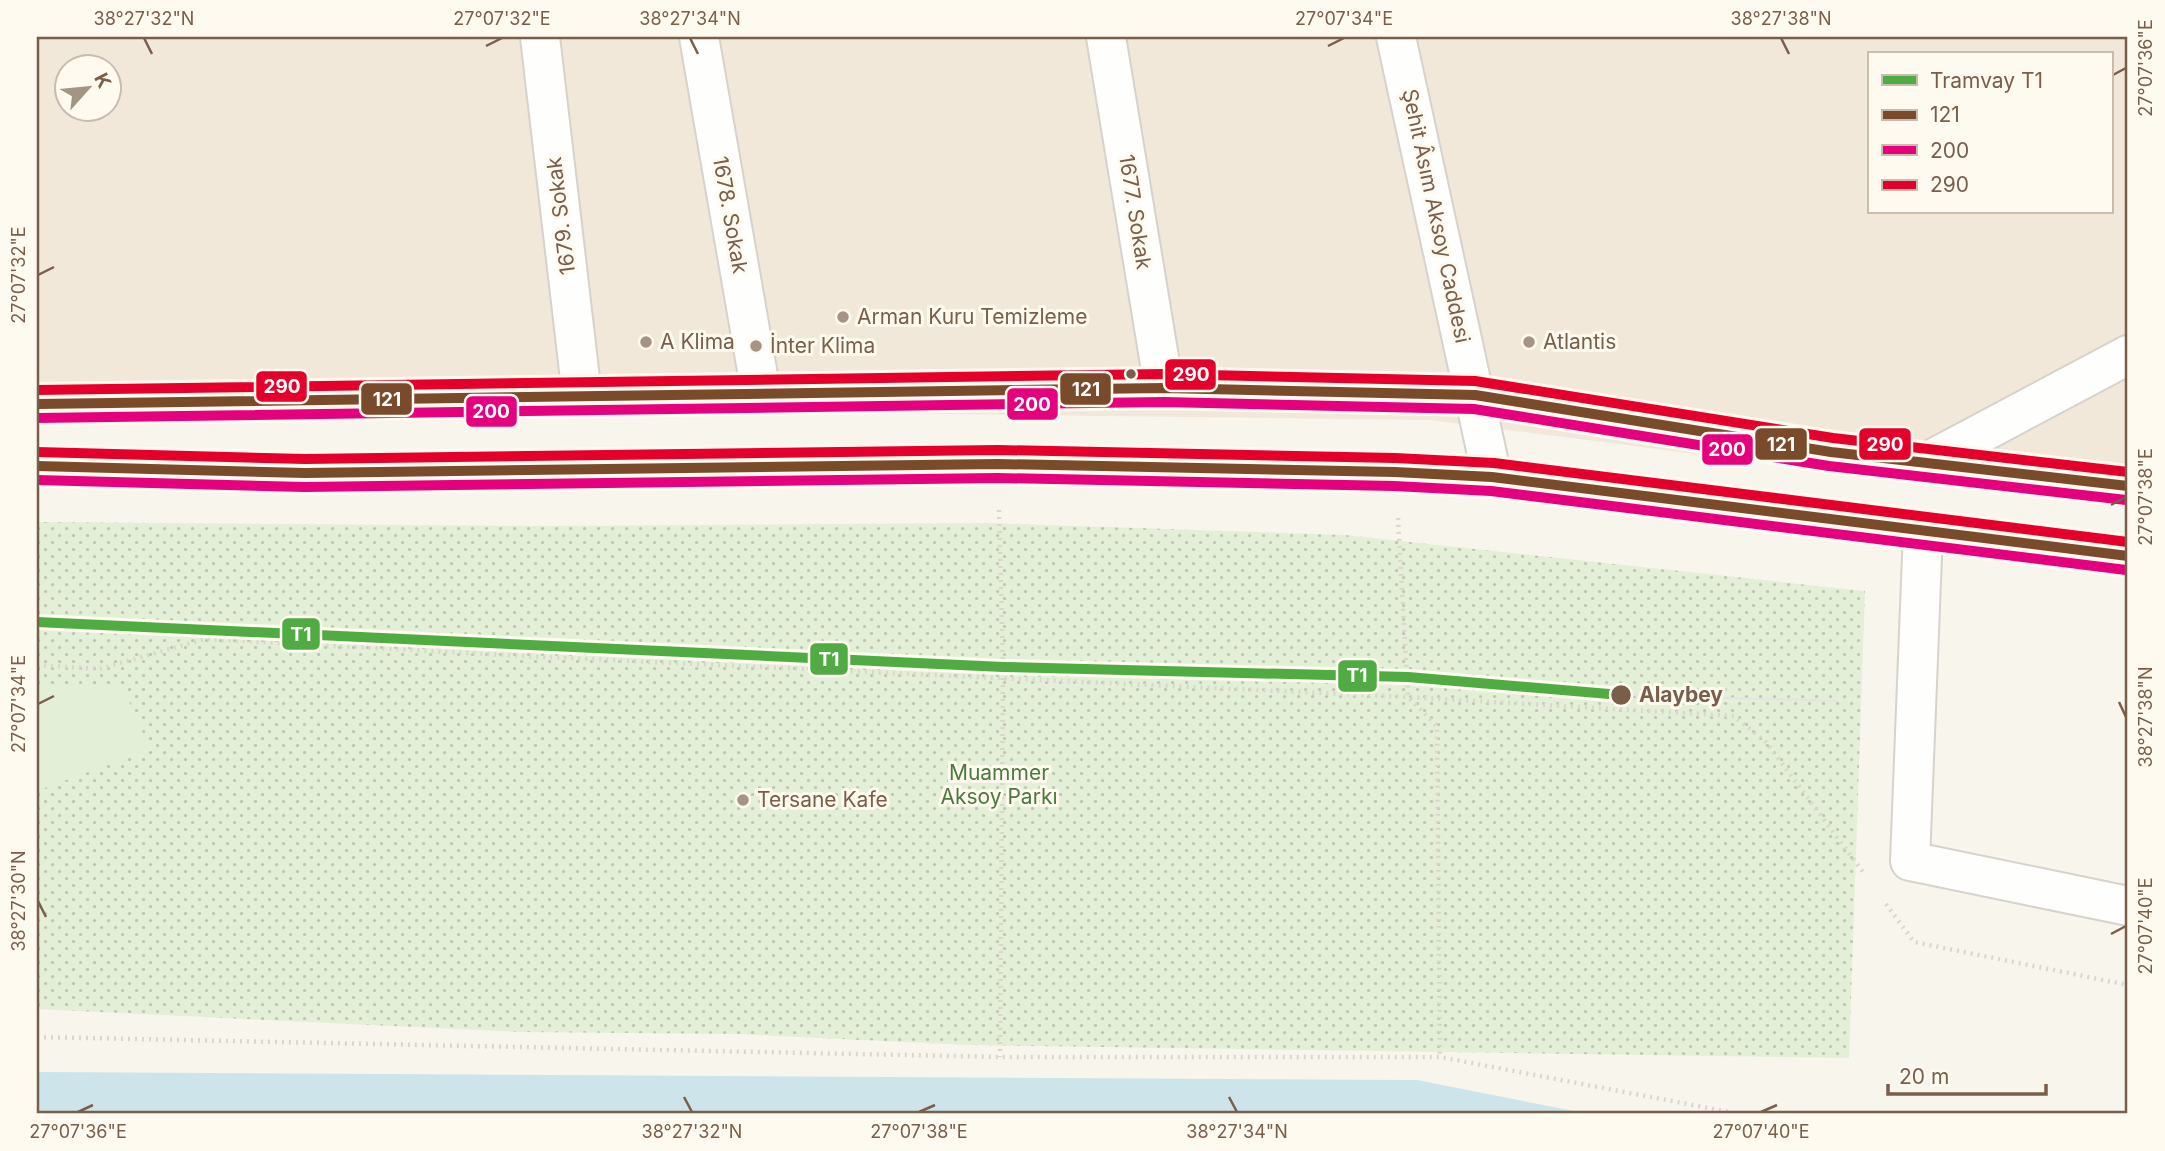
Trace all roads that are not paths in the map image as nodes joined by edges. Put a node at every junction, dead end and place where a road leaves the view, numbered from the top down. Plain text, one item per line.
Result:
1 (540, 37) edge
2 (699, 37) edge
3 (1106, 37) edge
4 (1396, 37) edge
5 (2128, 355) edge
6 (1164, 388) junction
7 (761, 393) junction
8 (1475, 395) junction
9 (582, 396) junction
10 (37, 404) edge
11 (1925, 463) junction
12 (37, 466) edge
13 (1492, 477) junction
14 (2128, 486) edge
15 (1923, 531) junction
16 (2128, 556) edge
17 (2128, 906) edge

1 - 9 street, 1679. Sokak
2 - 7 street, 1678. Sokak
3 - 6 street, 1677. Sokak
4 - 8 street, Şehit Âsım Aksoy Caddesi
5 - 11 street
6 - 7 main road
6 - 8 main road
7 - 9 main road
8 - 11 main road
8 - 13 street, Şehit Âsım Aksoy Caddesi
9 - 10 main road
11 - 14 main road
12 - 13 main road
13 - 15 main road
15 - 16 main road
15 - 17 street

